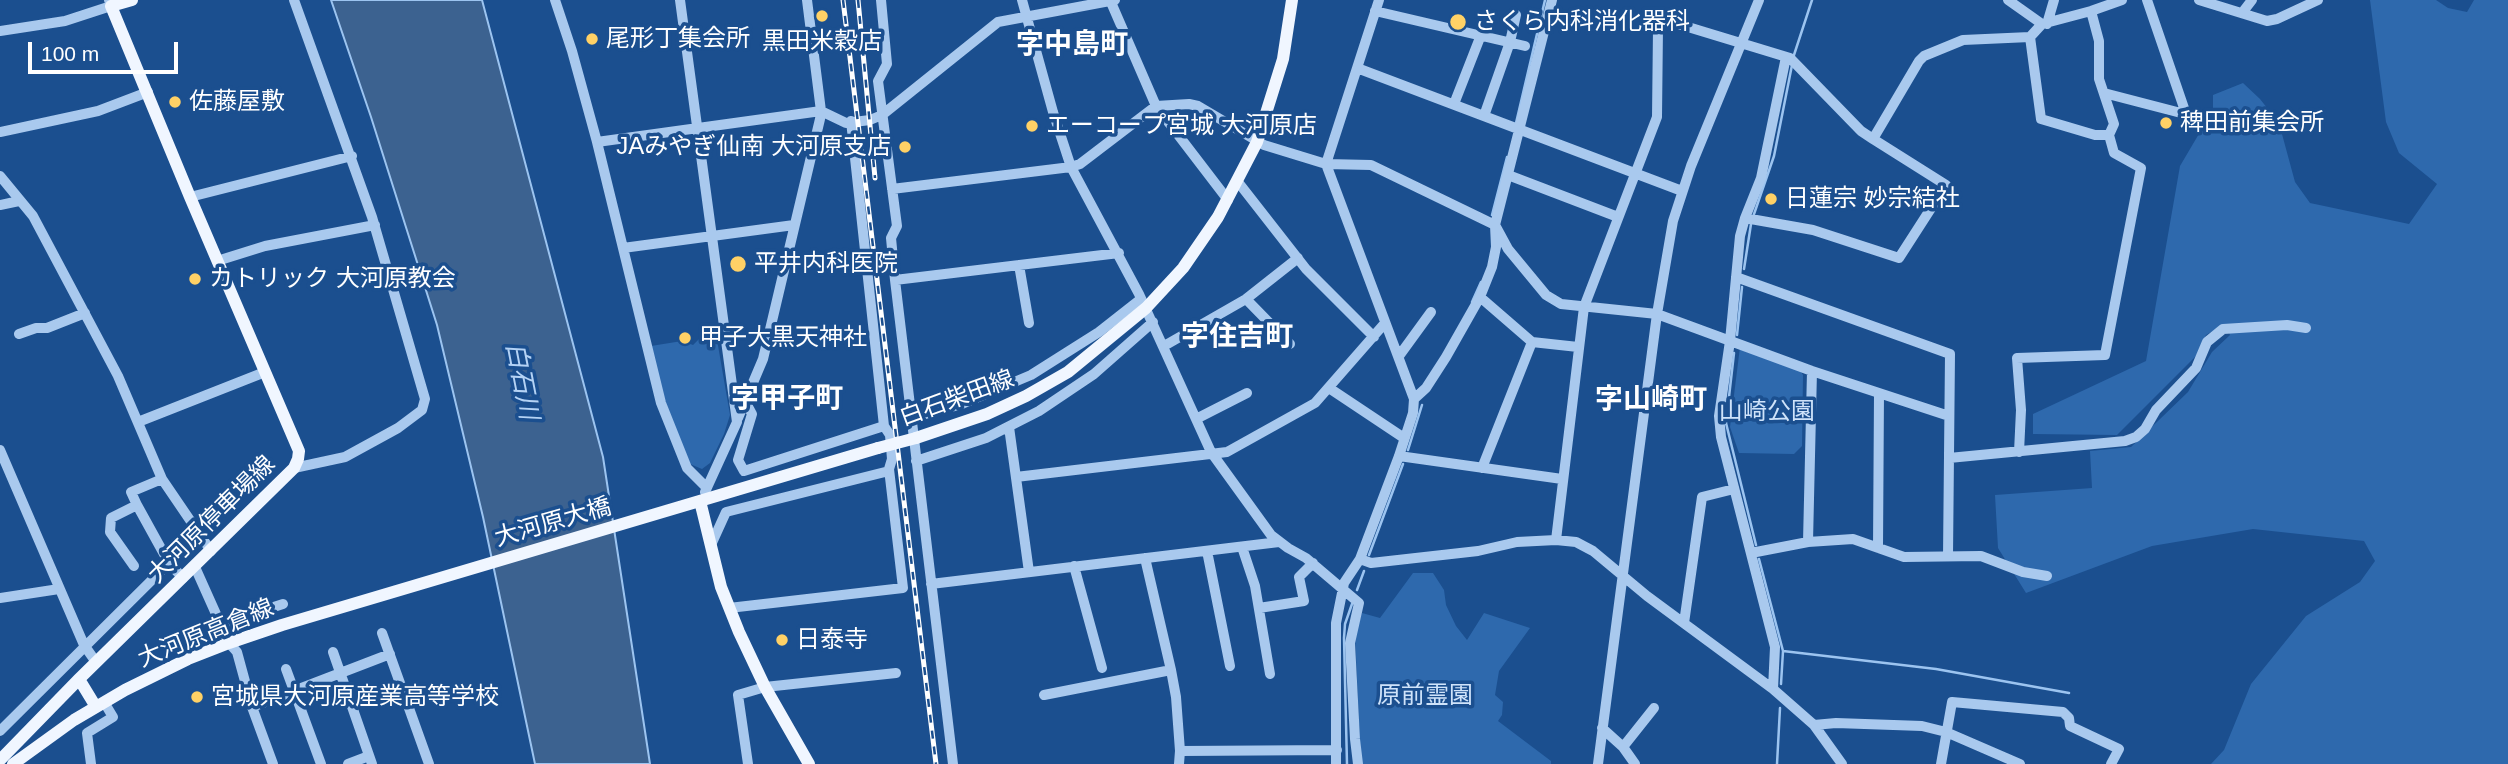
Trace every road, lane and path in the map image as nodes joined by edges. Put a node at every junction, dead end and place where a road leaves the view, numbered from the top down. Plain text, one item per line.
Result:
1 (132, 0) edge
2 (294, 0) edge
3 (555, 0) edge
4 (680, 0) edge
5 (807, 0) edge
6 (881, 0) edge
7 (1022, 0) edge
8 (1111, 0) edge
9 (1292, 0) edge
10 (1379, 0) edge
11 (1552, 0) edge
12 (1759, 0) edge
13 (2008, 0) edge
14 (2054, 0) edge
15 (2122, 0) edge
16 (2147, 0) edge
17 (2199, 0) edge
18 (2252, 0) edge
19 (2318, 0) edge
20 (110, 3) edge
21 (1375, 11) junction
22 (2091, 11) junction
23 (2242, 13) junction
24 (1025, 16) junction
25 (1516, 16) dead end
26 (2045, 24) junction
27 (0, 31) edge
28 (1480, 35) junction
29 (2030, 37) junction
30 (1510, 42) junction
31 (1743, 44) junction
32 (1525, 46) dead end
33 (1791, 60) junction
34 (1357, 68) junction
35 (148, 92) junction
36 (2104, 93) junction
37 (1454, 104) junction
38 (1156, 106) junction
39 (821, 111) junction
40 (882, 115) junction
41 (1483, 116) junction
42 (851, 121) junction
43 (698, 127) junction
44 (1521, 130) junction
45 (0, 132) edge
46 (2109, 135) junction
47 (1873, 139) junction
48 (597, 142) junction
49 (1257, 142) junction
50 (352, 156) junction
51 (1326, 164) junction
52 (1071, 167) junction
53 (1635, 174) junction
54 (1508, 175) junction
55 (0, 176) edge
56 (1238, 182) junction
57 (892, 189) junction
58 (1682, 191) junction
59 (190, 197) junction
60 (1228, 200) junction
61 (19, 201) junction
62 (0, 205) edge
63 (1618, 217) junction
64 (1750, 218) junction
65 (375, 225) junction
66 (794, 225) junction
67 (1495, 225) junction
68 (713, 236) junction
69 (623, 248) junction
70 (1119, 253) junction
71 (1298, 258) junction
72 (218, 261) junction
73 (1019, 265) junction
74 (1736, 277) junction
75 (895, 280) junction
76 (1480, 297) junction
77 (1246, 299) junction
78 (1143, 303) junction
79 (1584, 307) junction
80 (1431, 312) dead end
81 (85, 313) junction
82 (1657, 314) junction
83 (1029, 323) dead end
84 (1153, 323) junction
85 (1385, 323) junction
86 (2306, 328) dead end
87 (19, 334) dead end
88 (1374, 337) junction
89 (1730, 341) junction
90 (1532, 342) junction
91 (1290, 344) dead end
92 (1164, 346) junction
93 (1578, 347) junction
94 (1399, 356) junction
95 (1812, 371) junction
96 (265, 372) junction
97 (1329, 388) junction
98 (1248, 393) dead end
99 (1879, 393) junction
100 (1414, 399) junction
101 (745, 401) junction
102 (1949, 416) junction
103 (911, 418) junction
104 (1196, 419) junction
105 (138, 422) junction
106 (737, 422) junction
107 (884, 426) junction
108 (1009, 427) junction
109 (1404, 438) junction
110 (0, 450) edge
111 (1211, 452) junction
112 (2019, 452) junction
113 (1399, 456) junction
114 (1949, 458) junction
115 (916, 461) junction
116 (294, 468) junction
117 (1482, 468) junction
118 (889, 471) junction
119 (1016, 477) junction
120 (162, 479) junction
121 (1562, 479) junction
122 (707, 488) junction
123 (1734, 489) junction
124 (700, 501) junction
125 (137, 505) junction
126 (1556, 540) junction
127 (1279, 542) junction
128 (1808, 542) junction
129 (711, 545) junction
130 (1242, 547) junction
131 (1878, 548) junction
132 (211, 551) junction
133 (1207, 551) junction
134 (1751, 553) junction
135 (1948, 556) junction
136 (1145, 558) junction
137 (1360, 559) junction
138 (169, 563) junction
139 (1313, 563) junction
140 (134, 566) dead end
141 (1074, 566) junction
142 (195, 567) junction
143 (1029, 572) junction
144 (1623, 576) junction
145 (2047, 576) dead end
146 (183, 578) junction
147 (432, 580) joint
148 (931, 584) junction
149 (1343, 588) junction
150 (59, 589) junction
151 (0, 598) edge
152 (283, 604) dead end
153 (729, 608) junction
154 (1259, 608) junction
155 (1684, 623) junction
156 (221, 624) junction
157 (383, 633) dead end
158 (229, 643) junction
159 (85, 646) junction
160 (332, 653) dead end
161 (390, 654) junction
162 (96, 662) junction
163 (1230, 666) dead end
164 (1102, 667) dead end
165 (286, 669) dead end
166 (1171, 670) junction
167 (340, 673) junction
168 (896, 673) dead end
169 (1270, 674) dead end
170 (79, 679) junction
171 (765, 687) junction
172 (1773, 689) junction
173 (294, 691) junction
174 (1044, 695) dead end
175 (100, 704) junction
176 (252, 706) junction
177 (1654, 708) dead end
178 (1814, 725) junction
179 (1602, 729) junction
180 (0, 731) edge
181 (1946, 732) junction
182 (1623, 747) junction
183 (1337, 750) junction
184 (1180, 751) junction
185 (1217, 751) junction
186 (0, 760) edge
187 (371, 760) edge
188 (13, 764) edge
189 (91, 764) edge
190 (273, 764) edge
191 (321, 764) edge
192 (348, 764) edge
193 (429, 764) edge
194 (748, 764) edge
195 (809, 764) edge
196 (953, 764) edge
197 (1179, 764) edge
198 (1218, 764) edge
199 (1336, 764) edge
200 (1358, 764) edge
201 (1598, 764) edge
202 (1635, 764) edge
203 (1842, 764) edge
204 (1941, 764) edge
205 (2020, 764) edge
206 (2111, 764) edge

1 - 20 main road
2 - 50 street
3 - 48 street
4 - 43 street
5 - 39 street
6 - 40 street
7 - 24 street
8 - 24 street
8 - 38 street
9 - 49 main road, 白石柴田線
10 - 21 street
11 - 44 street
12 - 31 street
13 - 26 street
14 - 26 street
15 - 22 street
16 - 36 street
17 - 23 street
18 - 23 street
19 - 23 street
20 - 27 street
20 - 35 main road, 大河原停車場線
21 - 28 street
21 - 34 street
22 - 26 street
22 - 36 street
24 - 40 street
24 - 52 street
25 - 30 street
26 - 29 street
28 - 30 street
28 - 37 street
29 - 46 street
29 - 47 street
30 - 32 street
30 - 41 street
31 - 33 street
31 - 53 street
31 - 58 street
33 - 47 street
33 - 64 street
34 - 37 street
34 - 51 street
35 - 45 street
35 - 59 main road, 大河原停車場線
36 - 46 street
37 - 41 street
38 - 49 street
38 - 52 street
38 - 60 street
39 - 42 street
39 - 43 street
39 - 66 street
40 - 42 street
40 - 57 street
41 - 44 street
42 - 107 street
43 - 48 street
43 - 68 street
44 - 53 street
44 - 54 street
46 - 112 street
47 - 64 street
48 - 69 street
49 - 51 street
49 - 56 main road, 白石柴田線
50 - 59 street
50 - 65 street
51 - 67 street
51 - 85 street
52 - 57 street
52 - 70 street
53 - 58 street
53 - 63 street
54 - 63 street
54 - 67 street
55 - 61 street
56 - 60 main road, 白石柴田線
56 - 71 street
57 - 75 street
58 - 82 street
59 - 72 main road, 大河原停車場線
60 - 78 main road, 白石柴田線
61 - 62 street
61 - 81 street
63 - 79 street
64 - 74 street
65 - 72 street
65 - 116 street
66 - 68 street
66 - 101 street
67 - 76 street
67 - 79 street
68 - 69 street
68 - 106 street
69 - 122 street
70 - 73 street
70 - 78 street
71 - 77 street
71 - 88 street
72 - 96 main road, 大河原停車場線
73 - 75 street
73 - 83 street
74 - 89 street
74 - 102 street
75 - 103 street
76 - 90 street
76 - 100 street
77 - 91 street
77 - 92 street
78 - 84 street
78 - 103 street
78 - 124 main road, 白石柴田線, bridge
79 - 82 street
79 - 93 street
80 - 94 street
81 - 87 street
81 - 105 street
82 - 89 street
82 - 144 street
84 - 92 street
84 - 108 street
85 - 88 street
85 - 94 street
86 - 112 street
88 - 97 street
89 - 95 street
89 - 123 street
90 - 93 street
90 - 117 street
92 - 104 street
93 - 121 street
94 - 100 street
95 - 99 street
95 - 128 street
96 - 105 street
96 - 116 main road, 大河原停車場線
97 - 109 street
97 - 111 street
98 - 104 street
99 - 102 street
99 - 131 street
100 - 109 street
101 - 106 street
101 - 107 street
102 - 114 street
103 - 115 street
104 - 111 street
105 - 120 street
106 - 122 street
107 - 118 street
108 - 115 street
108 - 119 street
109 - 113 street
110 - 150 street
111 - 119 street
111 - 127 street
112 - 114 street
113 - 117 street
113 - 137 street
114 - 135 street
115 - 148 street
116 - 132 main road, 大河原停車場線
117 - 121 street
118 - 129 street
118 - 153 street
119 - 143 street
120 - 125 street
120 - 132 street
121 - 126 street
122 - 124 street
123 - 134 street
123 - 155 street
124 - 129 main road
124 - 147 main road, 大河原大橋
125 - 138 street
125 - 140 street
126 - 137 street
126 - 144 street
127 - 130 street
127 - 139 street
128 - 131 street
128 - 134 street
129 - 153 main road
130 - 133 street
130 - 154 street
131 - 135 street
132 - 142 main road, 大河原停車場線
133 - 136 street
133 - 163 street
134 - 172 street
135 - 145 street
136 - 141 street
136 - 166 street
137 - 149 street
138 - 146 street
138 - 159 street
139 - 149 street
139 - 154 street
141 - 143 street
141 - 164 street
142 - 146 main road, 大河原停車場線
142 - 156 street
143 - 148 street
144 - 155 street
144 - 179 street
146 - 162 main road, 大河原停車場線
147 - 158 main road, 大河原高倉線
148 - 196 street
149 - 183 street
149 - 200 street
150 - 151 street
150 - 159 street
152 - 156 street
153 - 171 main road
154 - 169 street
155 - 172 street
156 - 158 street
157 - 161 street
158 - 175 main road, 大河原高倉線
158 - 176 street
159 - 162 street
159 - 180 street
160 - 167 street
161 - 167 street
161 - 193 street
162 - 170 main road, 大河原停車場線
165 - 173 street
166 - 174 street
166 - 184 street
167 - 173 street
167 - 187 street
168 - 171 street
170 - 175 main road
170 - 186 main road, 大河原停車場線
171 - 194 street
171 - 195 main road
172 - 178 street
173 - 176 street
173 - 191 street
175 - 188 main road, 大河原高倉線
175 - 189 street
176 - 190 street
177 - 182 street
178 - 181 street
178 - 203 street
179 - 182 street
179 - 201 street
181 - 204 street
181 - 205 street
181 - 206 street
182 - 202 street
183 - 185 street
183 - 199 street
184 - 185 street
184 - 197 street
185 - 198 street
187 - 192 street

